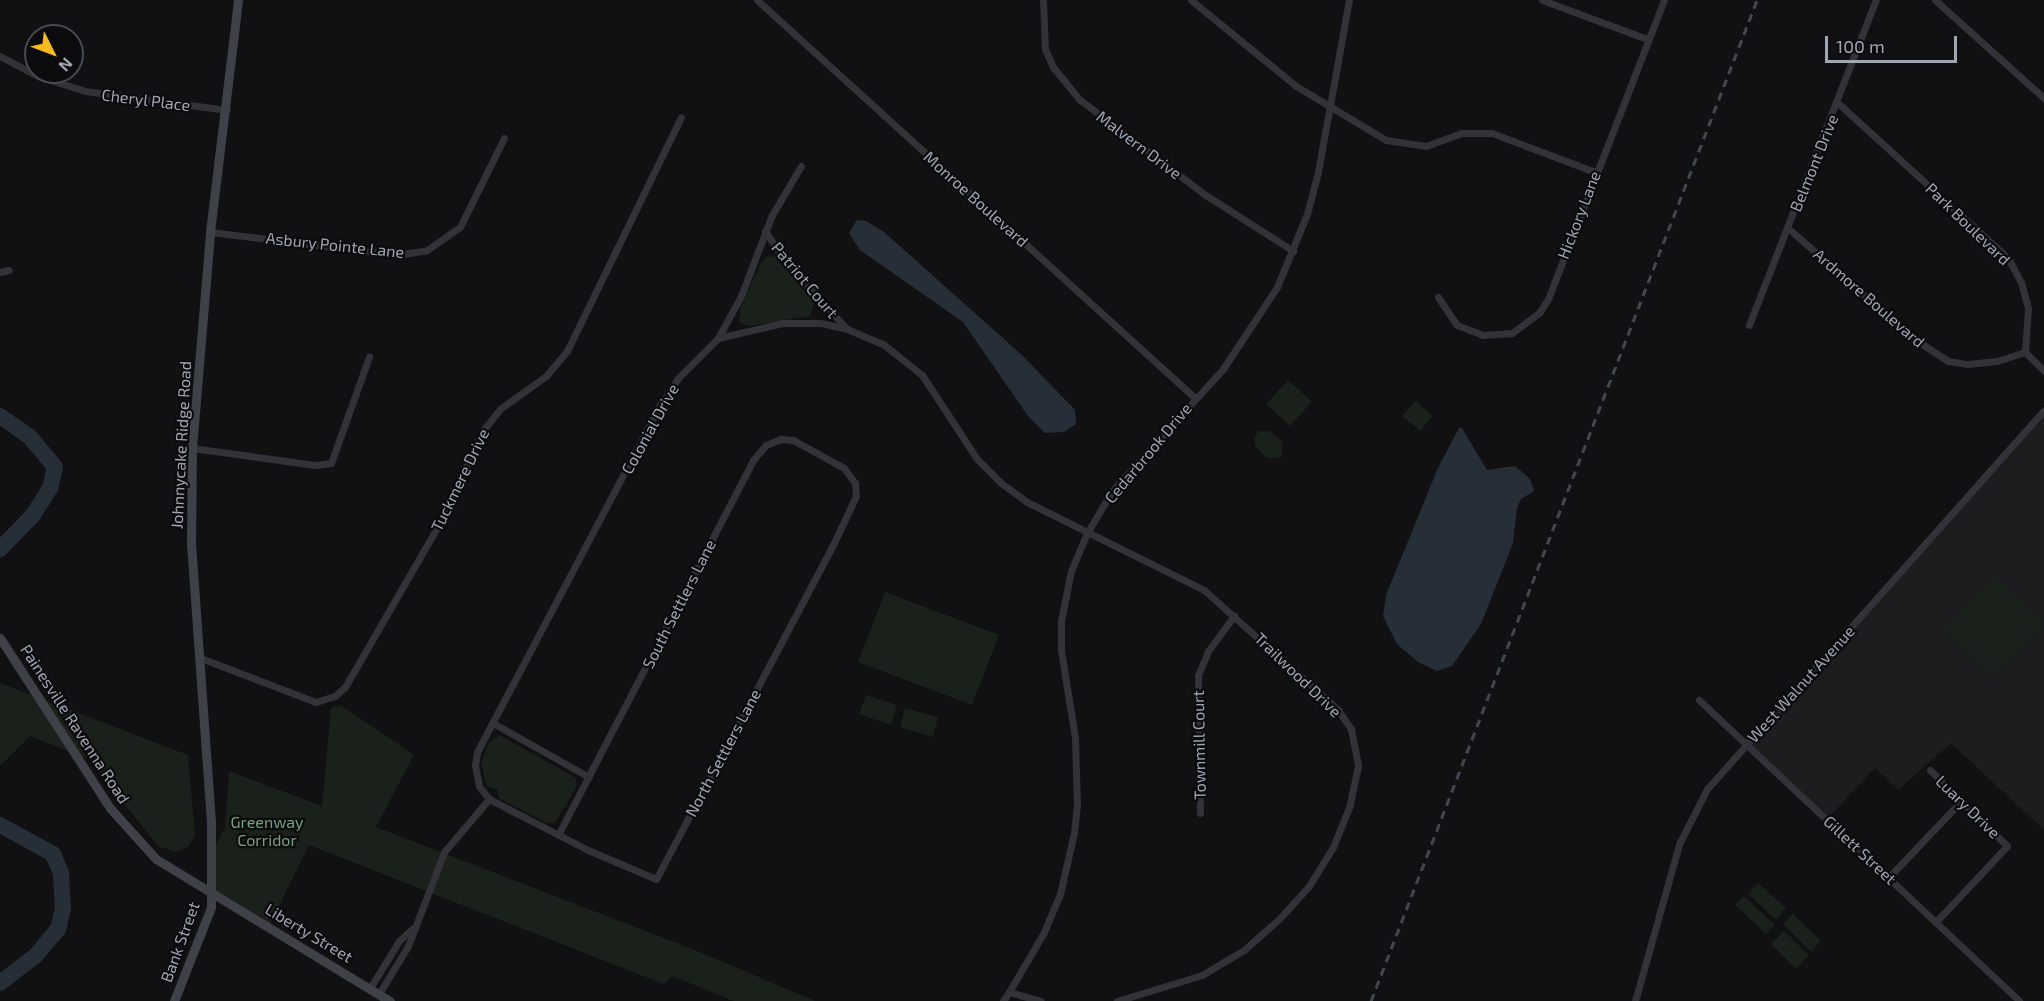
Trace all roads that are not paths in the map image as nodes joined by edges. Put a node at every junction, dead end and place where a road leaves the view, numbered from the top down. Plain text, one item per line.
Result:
1 (238, 0) edge
2 (758, 0) edge
3 (1043, 0) edge
4 (1191, 0) edge
5 (1349, 0) edge
6 (1542, 0) edge
7 (1664, 0) edge
8 (1876, 0) edge
9 (1935, 0) edge
10 (1647, 39) junction
11 (0, 56) edge
12 (2044, 98) edge
13 (1328, 102) junction
14 (1838, 103) junction
15 (227, 110) junction
16 (681, 117) dead end
17 (504, 138) dead end
18 (801, 166) dead end
19 (1596, 172) junction
20 (1788, 228) junction
21 (765, 231) junction
22 (210, 232) junction
23 (1293, 251) junction
24 (9, 270) dead end
25 (0, 272) edge
26 (1438, 297) dead end
27 (1749, 325) dead end
28 (847, 329) junction
29 (718, 338) junction
30 (2025, 352) junction
31 (369, 357) dead end
32 (2044, 371) edge
33 (1195, 398) junction
34 (2044, 410) edge
35 (192, 448) junction
36 (838, 464) joint
37 (1087, 533) junction
38 (1234, 615) junction
39 (0, 638) edge
40 (198, 657) junction
41 (1699, 700) dead end
42 (493, 723) junction
43 (1747, 745) junction
44 (1930, 770) dead end
45 (589, 777) junction
46 (489, 799) junction
47 (1962, 800) junction
48 (1200, 813) dead end
49 (558, 835) junction
50 (1889, 877) junction
51 (211, 892) junction
52 (1936, 922) junction
53 (413, 927) junction
54 (370, 988) junction
55 (1009, 992) junction
56 (379, 994) junction
57 (174, 1001) edge
58 (390, 1001) edge
59 (1003, 1001) edge
60 (1041, 1001) edge
61 (1117, 1001) edge
62 (1635, 1001) edge
63 (2019, 1001) edge

1 - 15 main road, Johnnycake Ridge Road
2 - 33 street, Monroe Boulevard
3 - 23 street, Malvern Drive
4 - 13 street
5 - 13 street, Cedarbrook Drive
6 - 10 street
7 - 10 street, Hickory Lane
8 - 14 street, Belmont Drive
9 - 12 street
10 - 19 street, Hickory Lane
11 - 15 street, Cheryl Place
13 - 19 street
13 - 23 street, Cedarbrook Drive
14 - 20 street, Belmont Drive
14 - 30 street, Park Boulevard
15 - 22 main road, Johnnycake Ridge Road
16 - 40 street, Tuckmere Drive
17 - 22 street, Asbury Pointe Lane
18 - 21 street, Patriot Court
19 - 26 street, Hickory Lane
20 - 27 street, Belmont Drive
20 - 30 street, Ardmore Boulevard
21 - 28 street, Patriot Court
21 - 29 street, Patriot Court
22 - 35 main road, Johnnycake Ridge Road
23 - 33 street, Cedarbrook Drive
24 - 25 street
28 - 29 street
28 - 37 street
29 - 42 street, Colonial Drive
30 - 32 street
31 - 35 street
33 - 37 street, Cedarbrook Drive
34 - 43 street, West Walnut Avenue
35 - 40 main road, Johnnycake Ridge Road
36 - 45 street, South Settlers Lane
36 - 49 street, North Settlers Lane
37 - 38 street, Trailwood Drive
37 - 55 street, Cedarbrook Drive
38 - 48 street, Townmill Court
38 - 61 street, Trailwood Drive
39 - 51 main road, Painesville Ravenna Road
40 - 51 main road, Johnnycake Ridge Road
41 - 43 street, Gillett Street
42 - 45 street
42 - 46 street, Colonial Drive
43 - 50 street, Gillett Street
43 - 62 street, West Walnut Avenue
44 - 47 street, Luary Drive
45 - 49 street, South Settlers Lane
46 - 49 street, North Settlers Lane
46 - 53 street
47 - 50 street
47 - 52 street, Luary Drive
50 - 52 street, Gillett Street
51 - 54 main road, Liberty Street
51 - 57 main road, Bank Street
52 - 63 street, Gillett Street
53 - 54 street
53 - 56 street
54 - 56 main road, Liberty Street
55 - 59 street
55 - 60 street
56 - 58 main road, Liberty Street

